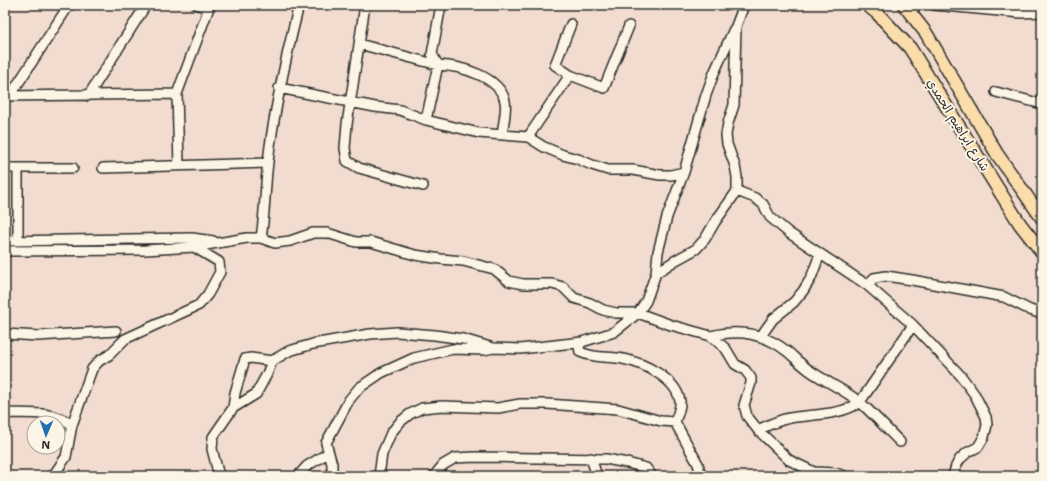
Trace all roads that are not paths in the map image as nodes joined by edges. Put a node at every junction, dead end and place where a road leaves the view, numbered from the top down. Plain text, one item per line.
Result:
1 (69, 5) edge
2 (146, 5) edge
3 (198, 5) edge
4 (299, 5) edge
5 (365, 5) edge
6 (441, 5) edge
7 (744, 5) edge
8 (868, 5) edge
9 (920, 5) edge
10 (934, 5) edge
11 (210, 6) edge
12 (906, 7) edge
13 (1042, 12) edge
14 (571, 24) dead end
15 (629, 26) dead end
16 (736, 26) junction
17 (359, 44) junction
18 (438, 65) junction
19 (570, 74) junction
20 (279, 88) junction
21 (996, 92) dead end
22 (177, 94) junction
23 (8, 96) edge
24 (88, 96) junction
25 (351, 101) junction
26 (1042, 104) edge
27 (426, 120) junction
28 (502, 134) junction
29 (528, 137) junction
30 (268, 163) junction
31 (180, 165) junction
32 (5, 168) edge
33 (18, 168) junction
34 (73, 168) dead end
35 (103, 168) dead end
36 (684, 172) junction
37 (423, 186) dead end
38 (737, 191) junction
39 (1041, 216) edge
40 (1020, 224) junction
41 (261, 238) junction
42 (5, 241) edge
43 (18, 241) junction
44 (193, 243) junction
45 (5, 251) edge
46 (1042, 252) edge
47 (820, 254) junction
48 (656, 273) junction
49 (867, 285) junction
50 (638, 313) junction
51 (1042, 314) edge
52 (913, 325) junction
53 (116, 331) dead end
54 (5, 334) edge
55 (711, 336) junction
56 (761, 336) junction
57 (582, 342) junction
58 (493, 348) junction
59 (272, 361) junction
60 (860, 402) junction
61 (233, 408) junction
62 (5, 413) edge
63 (675, 422) junction
64 (72, 425) junction
65 (758, 430) junction
66 (900, 442) dead end
67 (328, 453) junction
68 (591, 458) junction
69 (53, 476) edge
70 (219, 476) edge
71 (298, 476) edge
72 (332, 476) edge
73 (379, 476) edge
74 (434, 476) edge
75 (598, 476) edge
76 (652, 476) edge
77 (701, 476) edge
78 (844, 476) edge
79 (953, 476) edge

1 - 23 street
2 - 24 street
3 - 11 street
4 - 20 street
5 - 17 street
6 - 18 street
7 - 16 street
8 - 40 main road, شارع ابراهيم الحمدي
9 - 12 street
10 - 13 street
11 - 22 street
12 - 39 main road, شارع ابراهيم الحمدي
14 - 19 street
15 - 19 street
16 - 36 street
16 - 38 street
17 - 18 street
17 - 25 street
18 - 27 street
18 - 28 street
19 - 29 street
20 - 25 street
20 - 30 street
21 - 26 street
22 - 24 street
22 - 31 street
23 - 24 street
25 - 27 street
25 - 37 street
27 - 28 street
28 - 29 street
29 - 36 street
30 - 31 street
30 - 41 street
31 - 35 street
32 - 33 street
33 - 34 street
33 - 43 street
36 - 48 street
38 - 47 street
38 - 48 street
39 - 40 main road
40 - 46 main road, شارع ابراهيم الحمدي
41 - 44 street
41 - 50 street
42 - 43 street
43 - 44 street
44 - 45 street
44 - 64 street
47 - 49 street
47 - 56 street
48 - 50 street
49 - 51 street
49 - 52 street
50 - 55 street
50 - 57 street
52 - 60 street
52 - 79 street
53 - 54 street
55 - 56 street
55 - 65 street
56 - 60 street
57 - 58 street
57 - 63 street
58 - 59 street
58 - 67 street
59 - 61 street
59 - 61 street
60 - 65 street
60 - 66 street
61 - 70 street
62 - 64 street
63 - 73 street
63 - 77 street
64 - 69 street
65 - 78 street
67 - 71 street
67 - 72 street
68 - 74 street
68 - 75 street
68 - 76 street

